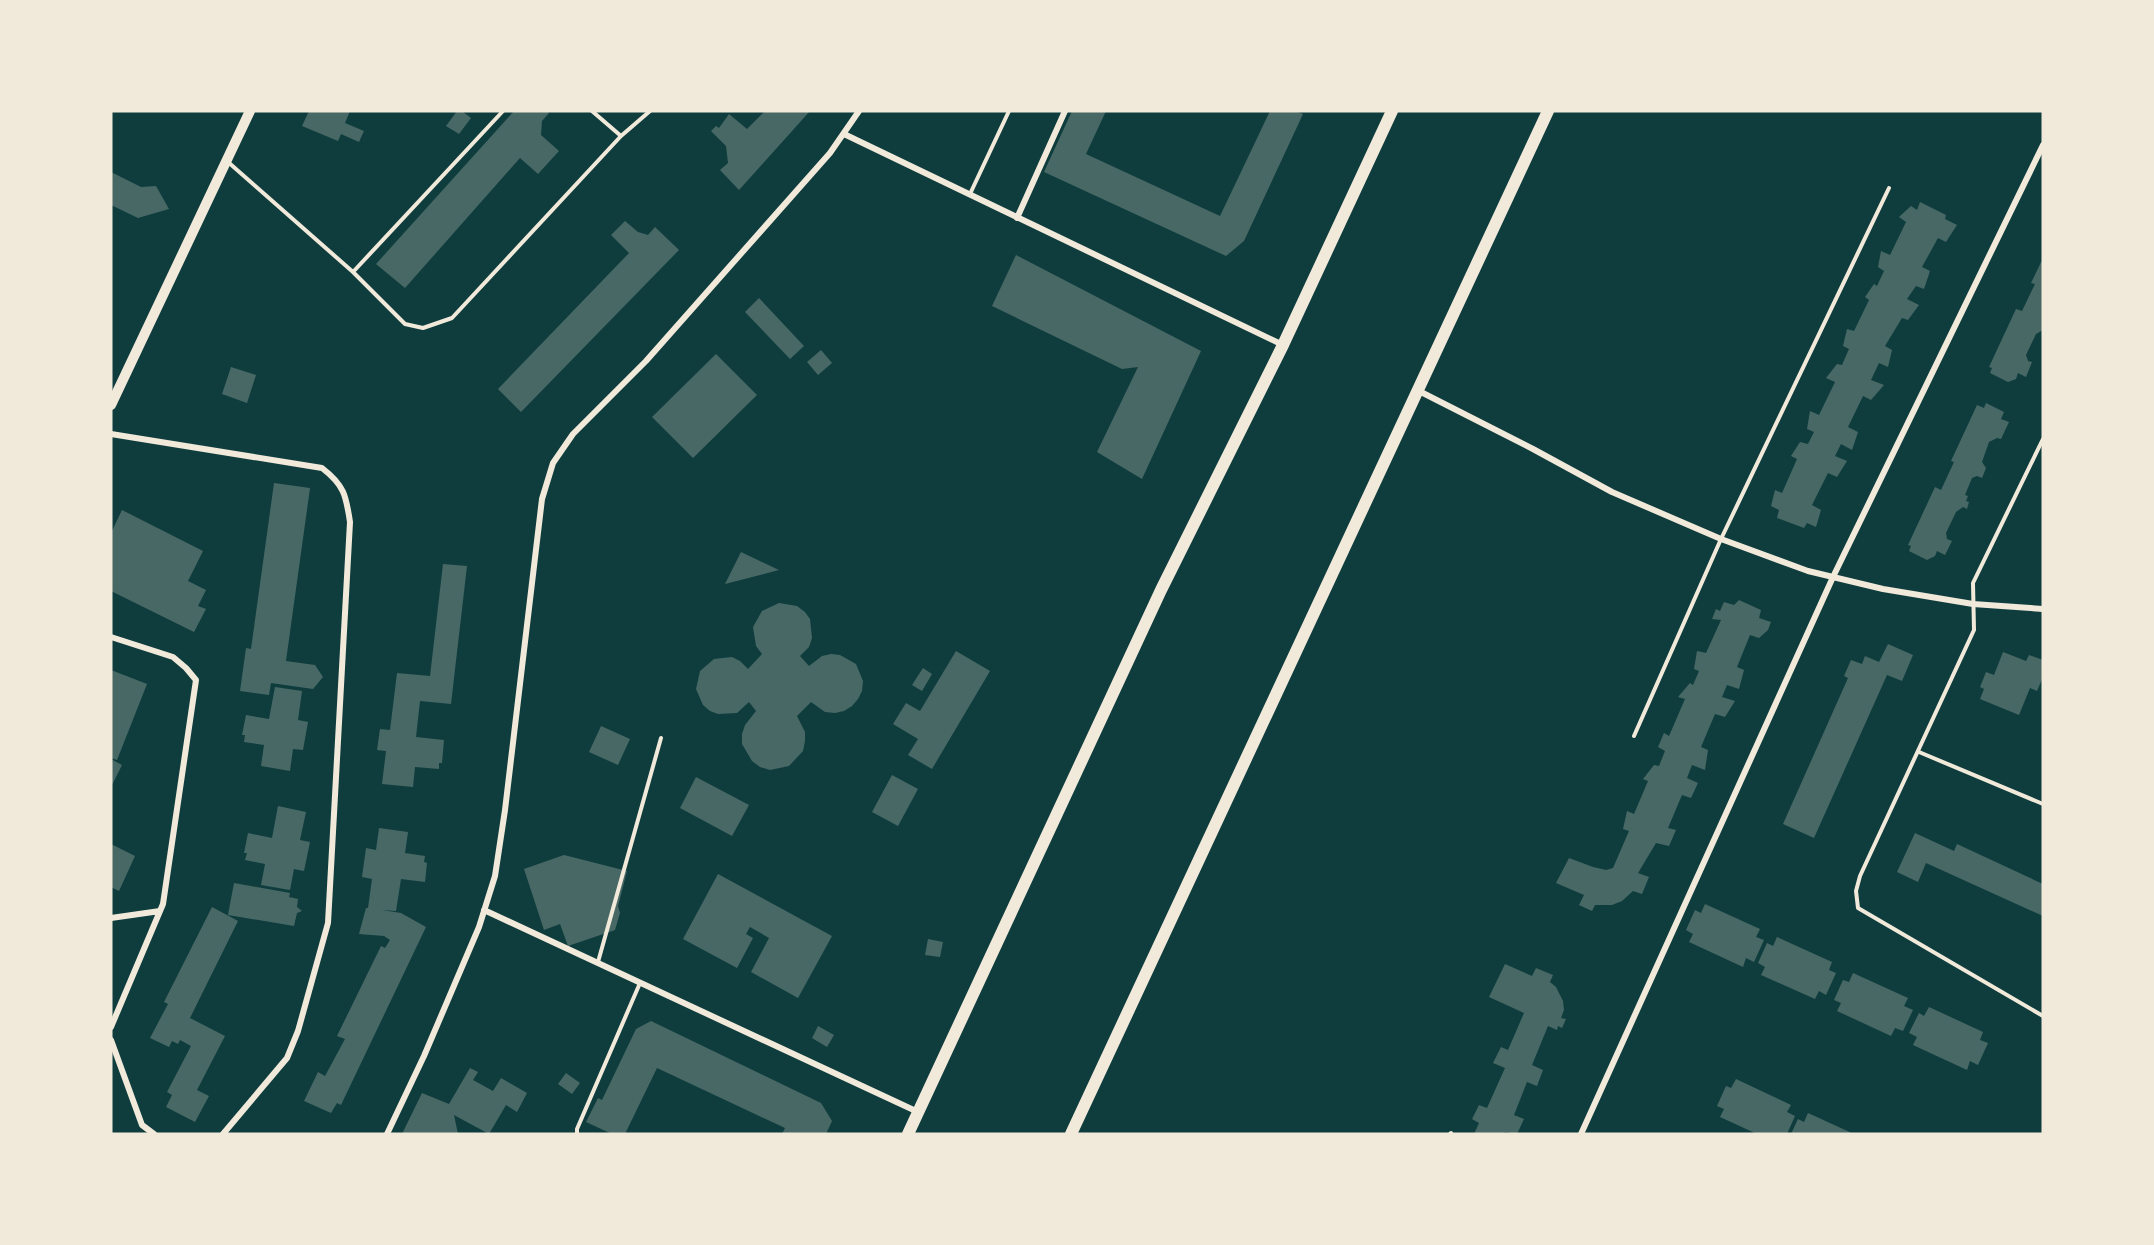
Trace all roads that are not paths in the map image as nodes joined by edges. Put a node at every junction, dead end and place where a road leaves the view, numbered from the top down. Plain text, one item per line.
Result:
1 (250, 111) edge
2 (503, 111) edge
3 (591, 111) edge
4 (650, 111) edge
5 (859, 111) edge
6 (1008, 111) edge
7 (1065, 111) edge
8 (1392, 111) edge
9 (1548, 111) edge
10 (843, 134) junction
11 (621, 136) junction
12 (2043, 145) edge
13 (227, 161) junction
14 (1889, 188) dead end
15 (970, 195) junction
16 (1017, 218) junction
17 (353, 272) junction
18 (1283, 345) junction
19 (1417, 390) junction
20 (111, 405) edge
21 (111, 434) edge
22 (2043, 439) edge
23 (1721, 539) junction
24 (1833, 577) junction
25 (1973, 604) junction
26 (2043, 609) edge
27 (111, 637) edge
28 (1634, 736) dead end
29 (661, 738) dead end
30 (1919, 752) junction
31 (2043, 804) edge
32 (484, 910) junction
33 (160, 911) junction
34 (111, 918) edge
35 (598, 963) junction
36 (640, 983) junction
37 (2043, 1016) edge
38 (111, 1027) edge
39 (111, 1040) edge
40 (919, 1112) junction
41 (154, 1134) edge
42 (223, 1134) edge
43 (387, 1134) edge
44 (577, 1134) edge
45 (908, 1134) edge
46 (1071, 1134) edge
47 (1581, 1134) edge

1 - 13 street
2 - 17 lane
3 - 11 lane
4 - 11 lane
5 - 10 street
6 - 15 lane
7 - 16 street
8 - 18 main road
9 - 19 main road
10 - 15 street
10 - 32 street
11 - 17 lane
12 - 24 street
13 - 17 lane
13 - 20 street
14 - 23 lane
15 - 16 street
16 - 18 street
18 - 40 main road
19 - 23 street
19 - 46 main road
21 - 42 street
22 - 25 lane
23 - 24 street
23 - 28 lane
24 - 25 street
24 - 47 street
25 - 26 street
25 - 30 lane
27 - 33 street
29 - 35 lane
30 - 31 lane
30 - 37 lane
32 - 35 street
32 - 43 street
33 - 34 street
33 - 38 street
35 - 36 street
36 - 40 street
36 - 44 lane
39 - 41 street
40 - 45 main road

